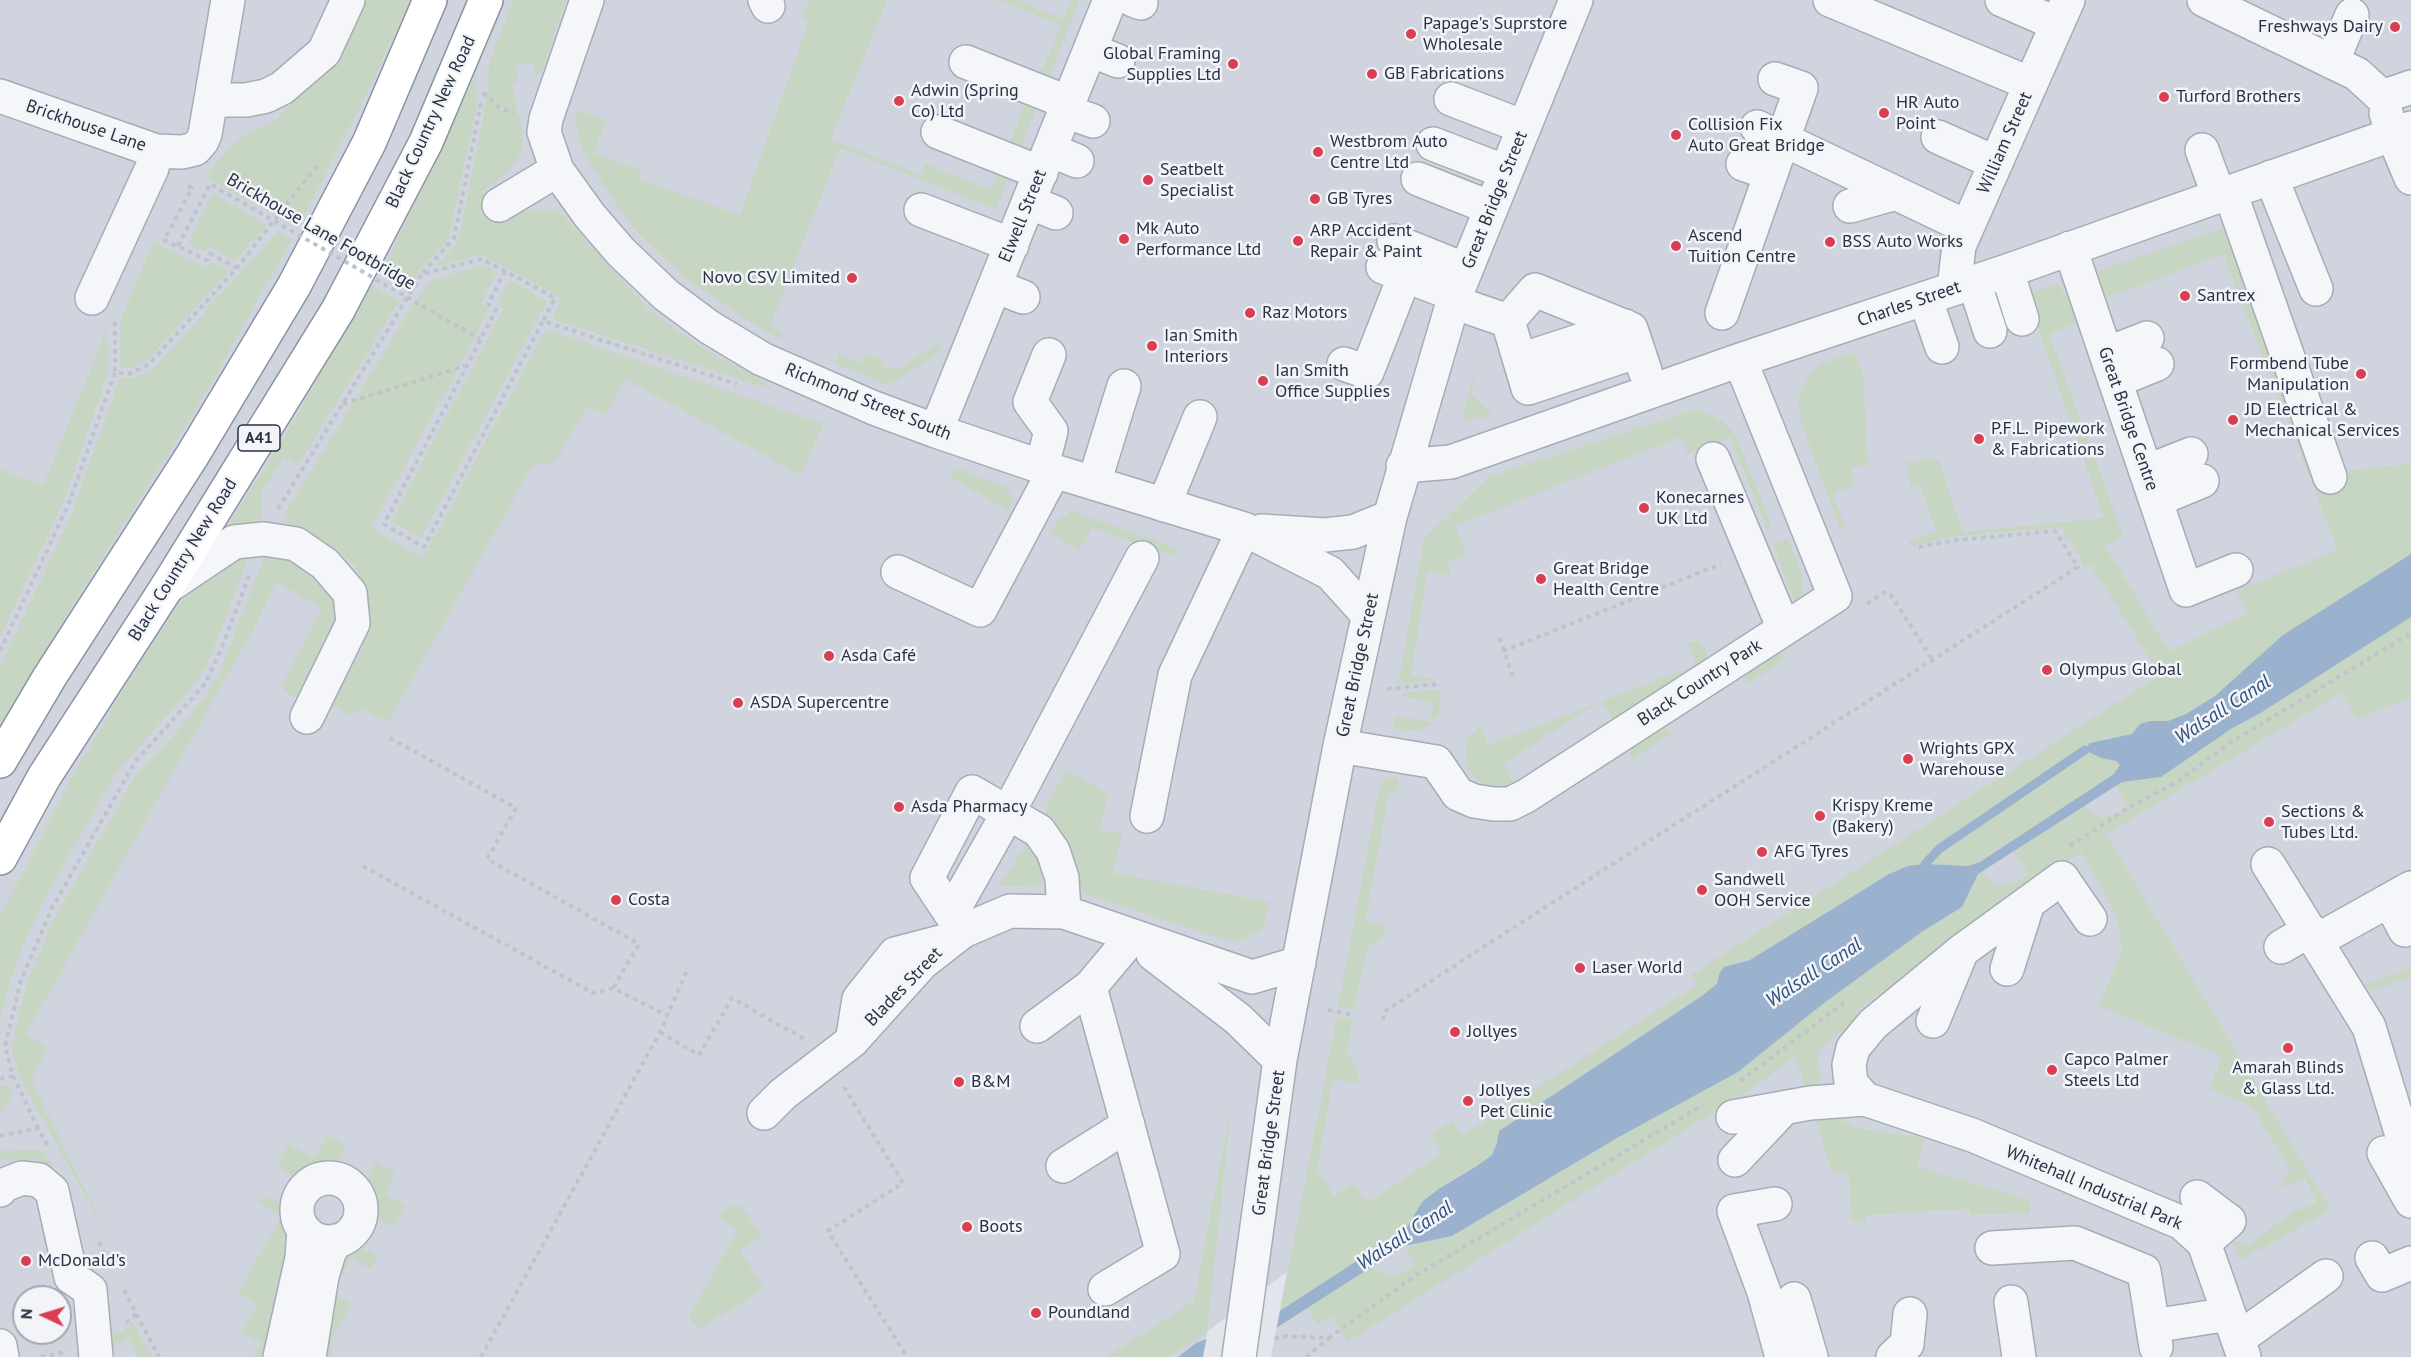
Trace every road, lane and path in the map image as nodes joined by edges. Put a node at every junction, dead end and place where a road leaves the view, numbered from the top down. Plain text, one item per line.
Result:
1 (228, 0) edge
2 (348, 0) edge
3 (430, 0) edge
4 (486, 0) edge
5 (587, 0) edge
6 (1576, 0) edge
7 (1830, 0) edge
8 (2002, 0) edge
9 (2204, 0) edge
10 (1128, 1) edge
11 (2245, 9) edge
12 (2062, 12) edge
13 (2352, 15) dead end
14 (966, 62) dead end
15 (2332, 62) junction
16 (2031, 84) junction
17 (2396, 92) edge
18 (0, 96) edge
19 (1451, 99) dead end
20 (211, 100) junction
21 (1076, 112) junction
22 (1524, 127) junction
23 (2402, 131) edge
24 (938, 132) dead end
25 (1938, 137) dead end
26 (1433, 144) dead end
27 (2202, 150) dead end
28 (324, 156) dead end
29 (154, 159) junction
30 (1996, 163) junction
31 (557, 170) junction
32 (1506, 172) junction
33 (2271, 177) junction
34 (2411, 178) edge
35 (1419, 179) dead end
36 (1050, 180) junction
37 (1896, 194) junction
38 (2224, 194) junction
39 (499, 205) dead end
40 (1850, 206) dead end
41 (1491, 208) junction
42 (921, 210) dead end
43 (1967, 227) junction
44 (1012, 245) junction
45 (178, 246) junction
46 (2070, 248) junction
47 (237, 268) junction
48 (505, 271) dead end
49 (2007, 271) junction
50 (422, 274) dead end
51 (1458, 289) junction
52 (2316, 289) dead end
53 (1951, 290) junction
54 (92, 298) dead end
55 (1722, 313) dead end
56 (2022, 319) dead end
57 (1508, 321) junction
58 (1990, 331) dead end
59 (480, 339) junction
60 (1632, 339) junction
61 (1942, 347) dead end
62 (2152, 351) dead end
63 (1049, 356) dead end
64 (1740, 360) junction
65 (1344, 363) dead end
66 (468, 365) junction
67 (2111, 368) junction
68 (741, 386) dead end
69 (1124, 386) dead end
70 (1651, 392) junction
71 (342, 404) junction
72 (1200, 417) dead end
73 (936, 432) junction
74 (1403, 466) junction
75 (2197, 467) dead end
76 (1048, 468) junction
77 (1711, 473) dead end
78 (2330, 477) dead end
79 (1094, 483) junction
80 (2151, 486) junction
81 (1164, 505) junction
82 (1390, 517) junction
83 (1244, 529) junction
84 (264, 538) junction
85 (1914, 548) dead end
86 (1142, 558) dead end
87 (1722, 563) dead end
88 (2236, 570) dead end
89 (898, 572) dead end
90 (167, 587) junction
91 (1866, 604) dead end
92 (1368, 615) junction
93 (1784, 629) junction
94 (2411, 633) edge
95 (1499, 639) dead end
96 (0, 651) edge
97 (1503, 651) junction
98 (1932, 659) junction
99 (1513, 676) dead end
100 (1439, 684) dead end
101 (1387, 688) dead end
102 (308, 717) dead end
103 (390, 738) dead end
104 (1340, 746) junction
105 (0, 761) edge
106 (990, 803) junction
107 (1147, 816) dead end
108 (2069, 847) dead end
109 (0, 858) edge
110 (2268, 864) dead end
111 (363, 866) dead end
112 (2400, 894) edge
113 (2028, 903) junction
114 (1064, 912) junction
115 (2091, 919) dead end
116 (951, 920) junction
117 (2321, 926) junction
118 (2405, 930) dead end
119 (1132, 937) junction
120 (2281, 947) dead end
121 (1963, 950) junction
122 (1299, 963) junction
123 (688, 968) dead end
124 (2007, 969) dead end
125 (1090, 987) junction
126 (613, 988) junction
127 (1855, 995) dead end
128 (1328, 1010) dead end
129 (666, 1015) junction
130 (1354, 1015) dead end
131 (1383, 1020) dead end
132 (1933, 1021) dead end
133 (1037, 1026) dead end
134 (840, 1050) junction
135 (1280, 1060) junction
136 (13, 1076) junction
137 (0, 1079) edge
138 (1738, 1082) dead end
139 (1865, 1099) junction
140 (1797, 1105) junction
141 (1721, 1109) joint
142 (764, 1113) dead end
143 (1128, 1125) junction
144 (38, 1128) dead end
145 (2397, 1159) edge
146 (1735, 1160) dead end
147 (0, 1166) edge
148 (1063, 1166) dead end
149 (39, 1180) junction
150 (0, 1190) edge
151 (2197, 1197) dead end
152 (2411, 1201) edge
153 (1775, 1204) dead end
154 (304, 1230) junction
155 (335, 1241) junction
156 (2204, 1243) junction
157 (1992, 1248) dead end
158 (2326, 1276) dead end
159 (1105, 1289) dead end
160 (1803, 1298) dead end
161 (2011, 1302) dead end
162 (1910, 1314) dead end
163 (2237, 1337) edge
164 (1329, 1338) junction
165 (1272, 1341) dead end
166 (0, 1346) edge
167 (1800, 1354) edge
168 (2, 1357) edge
169 (96, 1357) edge
170 (280, 1357) edge
171 (309, 1357) edge
172 (481, 1357) edge
173 (907, 1357) edge
174 (1239, 1357) edge
175 (1306, 1357) edge
176 (1893, 1357) edge
177 (2019, 1357) edge

1 - 20 street
2 - 20 street
3 - 105 highway, A41
4 - 90 highway, Black Country New Road / A41
5 - 31 street, Richmond Street South
6 - 22 street, Great Bridge Street
7 - 16 street
8 - 12 street
9 - 11 street
10 - 21 street, Elwell Street
11 - 15 street
12 - 16 street, William Street
13 - 15 street
14 - 21 street
15 - 17 street
16 - 30 street, William Street
17 - 23 street
18 - 29 street, Brickhouse Lane
19 - 22 street
20 - 29 street
21 - 36 street, Elwell Street
22 - 32 street, Great Bridge Street
23 - 33 street, Charles Street
23 - 34 street
24 - 36 street
25 - 30 street
26 - 32 street
27 - 38 street
28 - 47 path
29 - 45 path
29 - 54 street, Brickhouse Lane
30 - 43 street, William Street
31 - 39 street
31 - 73 street, Richmond Street South
32 - 41 street, Great Bridge Street
33 - 38 street, Charles Street
33 - 52 street
35 - 41 street
36 - 44 street, Elwell Street
37 - 40 street
37 - 43 street
37 - 55 street
38 - 46 street, Charles Street
38 - 78 street
41 - 51 street, Great Bridge Street
42 - 44 street
43 - 53 street, William Street
44 - 73 street, Elwell Street
45 - 47 path
45 - 59 path, Brickhouse Lane Footbridge, bridge
46 - 49 street, Charles Street
46 - 67 street, Great Bridge Centre
47 - 96 path
48 - 59 path
49 - 53 street, Charles Street
49 - 56 street
50 - 71 path
51 - 57 street
51 - 65 street
51 - 74 street, Great Bridge Street
53 - 58 street
53 - 61 street
53 - 64 street, Charles Street
57 - 60 street
57 - 60 street
59 - 66 path
60 - 70 street
62 - 67 street
63 - 76 street
64 - 70 street, Charles Street
64 - 93 street, Black Country Park
66 - 68 path
66 - 71 path
67 - 80 street, Great Bridge Centre
69 - 79 street
70 - 74 street, Charles Street
71 - 84 path
72 - 81 street
73 - 76 street, Richmond Street South
74 - 82 street, Great Bridge Street
75 - 80 street
76 - 79 street, Richmond Street South
76 - 89 street
77 - 93 street
79 - 81 street, Richmond Street South
80 - 88 street, Great Bridge Centre
81 - 83 street, Richmond Street South
82 - 83 street, Richmond Street South
82 - 92 street, Great Bridge Street
83 - 92 street, Richmond Street South
83 - 107 street
84 - 90 street
84 - 102 street
84 - 136 path
85 - 98 path
86 - 106 street
87 - 97 path
90 - 109 highway, Black Country New Road / A41
91 - 98 path
92 - 104 street, Great Bridge Street
93 - 104 street, Black Country Park
94 - 108 path
95 - 97 path
97 - 99 path
98 - 131 path
100 - 101 path
103 - 126 path
104 - 122 street, Great Bridge Street
106 - 114 street
106 - 116 street
110 - 117 street
111 - 126 path
112 - 117 street
112 - 118 street
113 - 115 street
113 - 121 street
113 - 124 street
114 - 116 street, Blades Street
114 - 119 street, Blades Street
116 - 134 street, Blades Street
117 - 120 street
117 - 145 street
119 - 122 street, Blades Street
119 - 125 street
119 - 135 street, Blades Street
121 - 132 street
121 - 139 street
122 - 135 street, Great Bridge Street
123 - 129 path
125 - 133 street
125 - 143 street
126 - 129 path
127 - 138 path
128 - 130 path
129 - 172 path
134 - 142 street, Blades Street
134 - 173 path
135 - 174 street, Great Bridge Street
136 - 137 path
136 - 144 path
139 - 140 street, Whitehall Industrial Park
139 - 156 street, Whitehall Industrial Park
140 - 141 street, Whitehall Industrial Park
140 - 146 street
141 - 164 path
143 - 148 street
143 - 159 street
145 - 152 street
147 - 149 street
149 - 150 street
149 - 169 street
151 - 156 street
153 - 167 street
154 - 155 street
154 - 155 street
154 - 170 street
155 - 171 street
156 - 163 street, Whitehall Industrial Park
157 - 163 street
158 - 163 street
160 - 167 street
161 - 177 street
162 - 176 street
164 - 165 path
164 - 175 path
166 - 168 street

